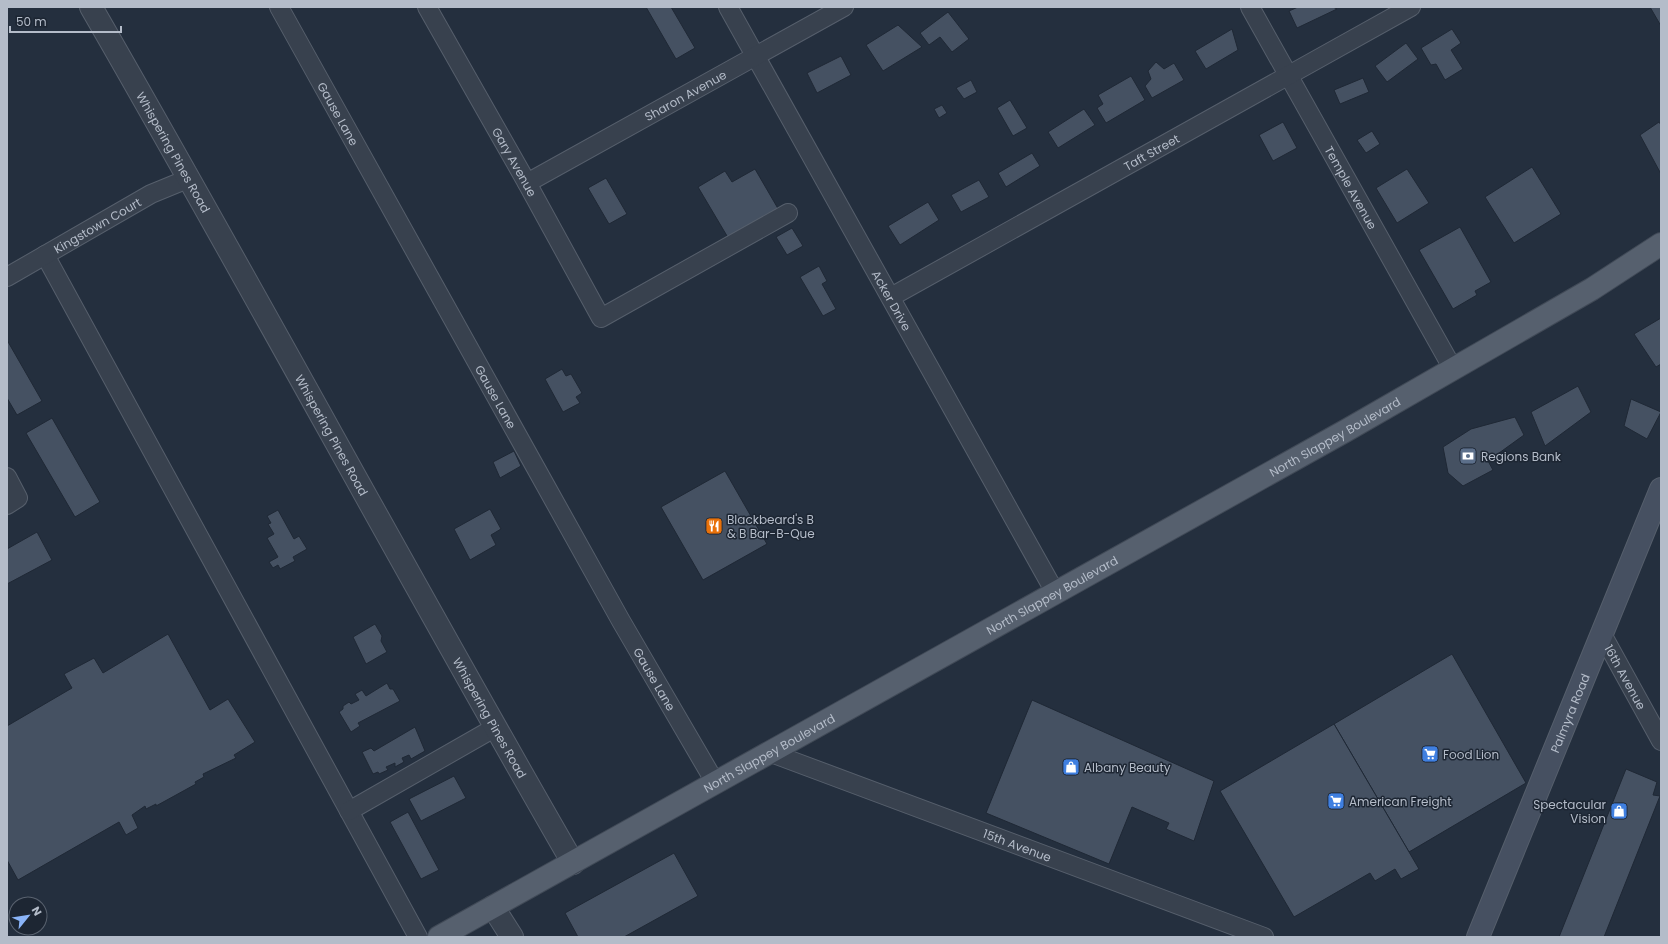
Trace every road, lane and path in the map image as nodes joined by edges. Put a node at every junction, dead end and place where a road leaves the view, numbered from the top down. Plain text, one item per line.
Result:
1 (91, 7) edge
2 (279, 7) edge
3 (427, 7) edge
4 (728, 7) edge
5 (844, 7) edge
6 (1250, 7) edge
7 (1411, 7) edge
8 (755, 56) junction
9 (1287, 75) junction
10 (190, 178) junction
11 (527, 183) junction
12 (788, 213) dead end
13 (1661, 244) edge
14 (45, 254) junction
15 (7, 277) edge
16 (891, 297) junction
17 (1453, 369) junction
18 (7, 478) edge
19 (1661, 489) edge
20 (7, 505) edge
21 (1056, 594) junction
22 (1602, 634) junction
23 (496, 727) junction
24 (1661, 741) edge
25 (771, 753) junction
26 (716, 784) junction
27 (349, 811) junction
28 (573, 863) junction
29 (493, 907) junction
30 (418, 937) edge
31 (439, 937) edge
32 (512, 937) edge
33 (1264, 937) edge
34 (1478, 937) edge

1 - 10 street, Whispering Pines Road
2 - 26 street, Gause Lane
3 - 11 street, Gary Avenue
4 - 8 street, Acker Drive
5 - 8 street, Sharon Avenue
6 - 9 street, Temple Avenue
7 - 9 street, Taft Street
8 - 11 street, Sharon Avenue
8 - 16 street, Acker Drive
9 - 16 street, Taft Street
9 - 17 street, Temple Avenue
10 - 14 street, Kingstown Court
10 - 23 street, Whispering Pines Road
11 - 12 street, Gary Avenue
13 - 17 main road, North Slappey Boulevard
14 - 15 street, Kingstown Court
14 - 27 street
16 - 21 street, Acker Drive
17 - 21 main road, North Slappey Boulevard
18 - 20 street
19 - 22 main road, Palmyra Road
21 - 25 main road, North Slappey Boulevard
22 - 24 street, 16th Avenue
22 - 34 main road, Palmyra Road
23 - 27 street
23 - 28 street, Whispering Pines Road
25 - 26 main road, North Slappey Boulevard
25 - 33 street, 15th Avenue
26 - 28 main road, North Slappey Boulevard
27 - 30 street
28 - 29 main road, North Slappey Boulevard
29 - 31 main road, North Slappey Boulevard
29 - 32 street

